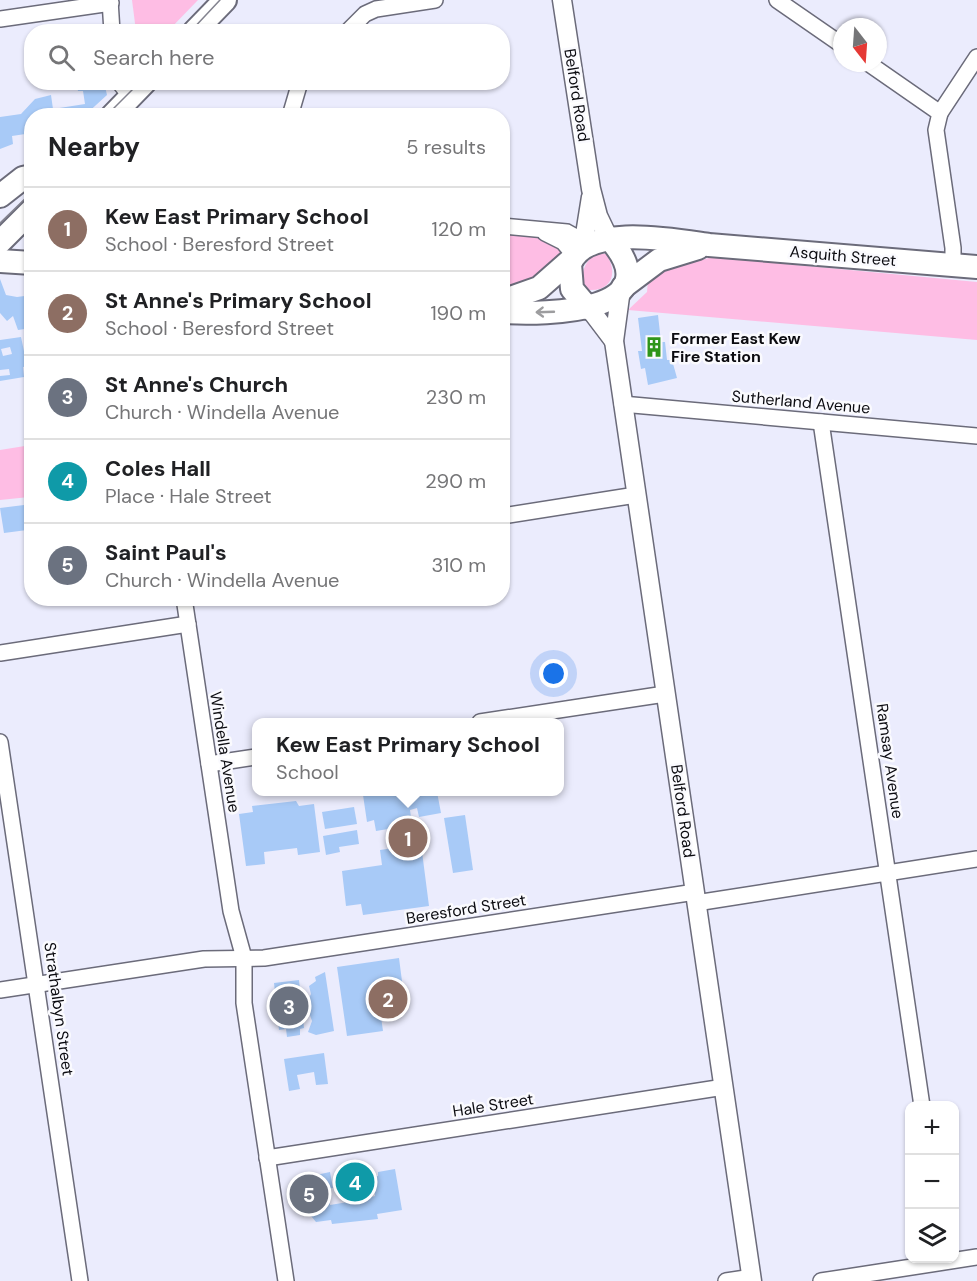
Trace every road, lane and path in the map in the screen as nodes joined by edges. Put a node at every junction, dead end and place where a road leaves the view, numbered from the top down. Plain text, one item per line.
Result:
1 (225, 0) edge
2 (435, 0) edge
3 (562, 0) edge
4 (777, 0) edge
5 (110, 2) edge
6 (0, 19) edge
7 (111, 24) edge
8 (116, 24) edge
9 (202, 24) edge
10 (355, 24) edge
11 (833, 39) edge
12 (977, 57) edge
13 (881, 72) edge
14 (130, 90) edge
15 (298, 90) edge
16 (118, 108) edge
17 (292, 108) edge
18 (940, 113) junction
19 (24, 178) edge
20 (591, 189) junction
21 (0, 196) edge
22 (24, 218) edge
23 (510, 227) edge
24 (609, 238) junction
25 (0, 242) edge
26 (709, 245) junction
27 (578, 252) junction
28 (0, 261) edge
29 (24, 262) edge
30 (953, 265) junction
31 (977, 267) edge
32 (622, 288) junction
33 (510, 298) edge
34 (589, 308) junction
35 (510, 312) edge
36 (614, 341) junction
37 (622, 404) junction
38 (821, 422) junction
39 (977, 436) edge
40 (636, 495) junction
41 (510, 515) edge
42 (185, 606) edge
43 (188, 624) junction
44 (0, 652) edge
45 (665, 694) junction
46 (512, 718) edge
47 (0, 742) edge
48 (252, 758) edge
49 (209, 764) junction
50 (977, 859) edge
51 (888, 873) junction
52 (695, 897) junction
53 (238, 958) junction
54 (37, 984) junction
55 (0, 990) edge
56 (724, 1087) junction
57 (921, 1101) edge
58 (267, 1158) junction
59 (977, 1257) edge
60 (959, 1259) edge
61 (927, 1263) edge
62 (752, 1279) edge
63 (80, 1281) edge
64 (286, 1281) edge
65 (726, 1281) edge
66 (821, 1281) edge

1 - 9 main road
2 - 10 street
3 - 20 street, Belford Road
4 - 11 street
5 - 6 street
5 - 7 street
5 - 8 street
12 - 18 street
13 - 18 street
14 - 16 main road
15 - 17 street
18 - 30 street
19 - 21 main road
20 - 24 street, Belford Road
20 - 27 street, Belford Road
22 - 25 main road
23 - 27 street
24 - 26 main road, Asquith Street
24 - 27 main road
24 - 32 main road
26 - 30 main road, Asquith Street
26 - 32 main road, Asquith Street
27 - 33 main road
27 - 34 main road
28 - 29 main road
30 - 31 main road, Asquith Street
32 - 34 main road
32 - 36 street, Belford Road
34 -> 35 main road
34 - 36 street, Belford Road
36 - 37 street, Belford Road
37 - 38 street, Sutherland Avenue
37 - 40 street, Belford Road
38 - 39 street, Sutherland Avenue
38 - 51 street, Ramsay Avenue
40 - 41 street
40 - 45 street, Belford Road
42 - 43 street, Windella Avenue
43 - 44 street
43 - 49 street, Windella Avenue
45 - 46 street
45 - 52 street, Belford Road
47 - 54 street, Strathalbyn Street
48 - 49 street
49 - 53 street, Windella Avenue
50 - 51 street, Beresford Street
51 - 52 street, Beresford Street
51 - 57 street, Ramsay Avenue
52 - 53 street, Beresford Street
52 - 56 street, Belford Road
53 - 54 street, Beresford Street
53 - 58 street, Windella Avenue
54 - 55 street, Beresford Street
54 - 63 street, Strathalbyn Street
56 - 58 street, Hale Street
56 - 62 street, Belford Road
58 - 64 street, Windella Avenue
59 - 60 street
61 - 66 street
62 - 65 street

